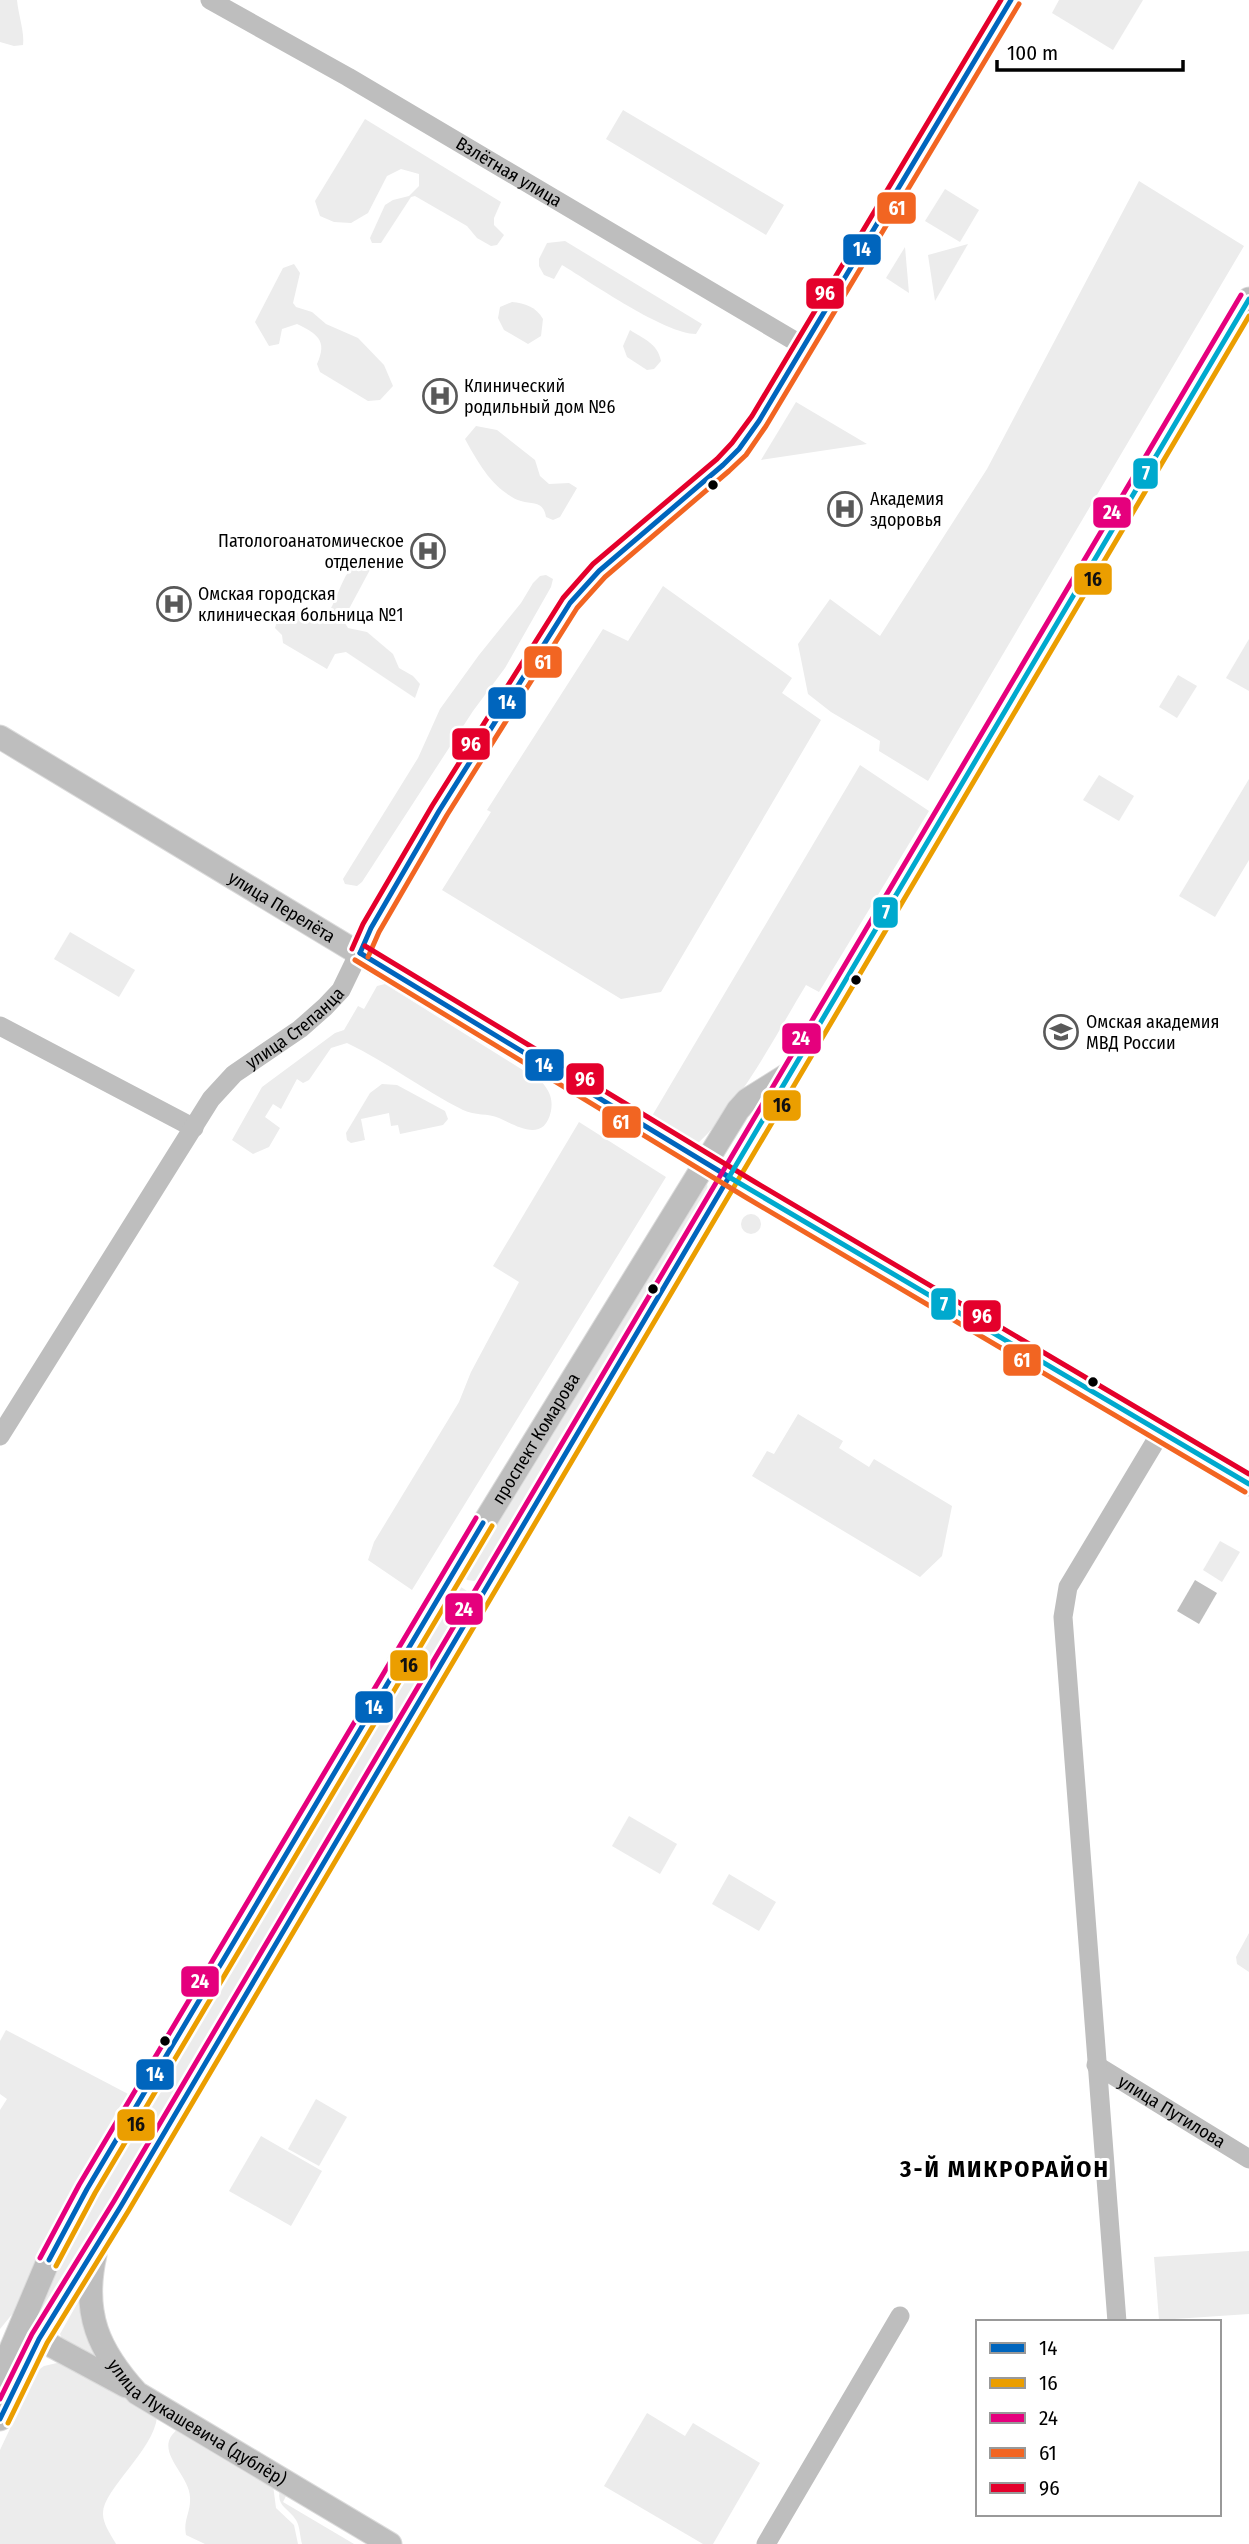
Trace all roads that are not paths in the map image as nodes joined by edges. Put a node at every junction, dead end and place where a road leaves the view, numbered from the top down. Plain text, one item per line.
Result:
1 (210, 0) edge
2 (1011, 0) edge
3 (1249, 299) edge
4 (805, 347) junction
5 (0, 737) edge
6 (360, 953) junction
7 (0, 1026) edge
8 (789, 1073) junction
9 (194, 1128) junction
10 (704, 1162) junction
11 (729, 1177) junction
12 (1161, 1432) junction
13 (0, 1436) edge
14 (1249, 1484) edge
15 (455, 1568) junction
16 (487, 1587) junction
17 (367, 1716) junction
18 (399, 1736) junction
19 (1096, 2065) junction
20 (1249, 2159) edge
21 (87, 2189) junction
22 (119, 2209) junction
23 (97, 2245) junction
24 (901, 2316) dead end
25 (1117, 2320) edge
26 (30, 2333) junction
27 (0, 2343) edge
28 (0, 2375) edge
29 (137, 2393) junction
30 (0, 2419) edge
31 (390, 2544) edge
32 (766, 2544) edge

1 - 4 street, Взлётная улица
2 - 4 street, улица Степанца
3 - 8 main road, проспект Комарова
4 - 6 street, улица Степанца
5 - 6 main road, улица Перелёта
6 - 9 street, улица Степанца
6 - 10 main road, улица Перелёта
7 - 9 street
8 - 10 main road, проспект Комарова
8 - 11 main road, проспект Комарова
9 - 13 street, улица Степанца
10 - 11 main road, улица Перелёта
10 - 15 main road, проспект Комарова
11 - 12 main road, улица Перелёта
11 - 16 main road, проспект Комарова
12 - 14 main road, улица Перелёта
12 - 19 street
15 - 16 main road
15 - 17 main road, проспект Комарова
16 - 18 main road, проспект Комарова
17 - 18 main road
17 - 21 main road, проспект Комарова
18 - 22 main road, проспект Комарова
19 - 20 street, улица Путилова
19 - 25 street
21 - 22 main road
21 - 26 main road, проспект Комарова
22 - 23 main road, проспект Комарова
23 - 26 main road, проспект Комарова
23 - 29 main road, улица Лукашевича (дублёр)
24 - 32 street
26 - 27 street
26 - 28 main road, проспект Комарова
26 - 29 main road
26 - 30 main road, проспект Комарова
29 - 31 main road, улица Лукашевича (дублёр)

